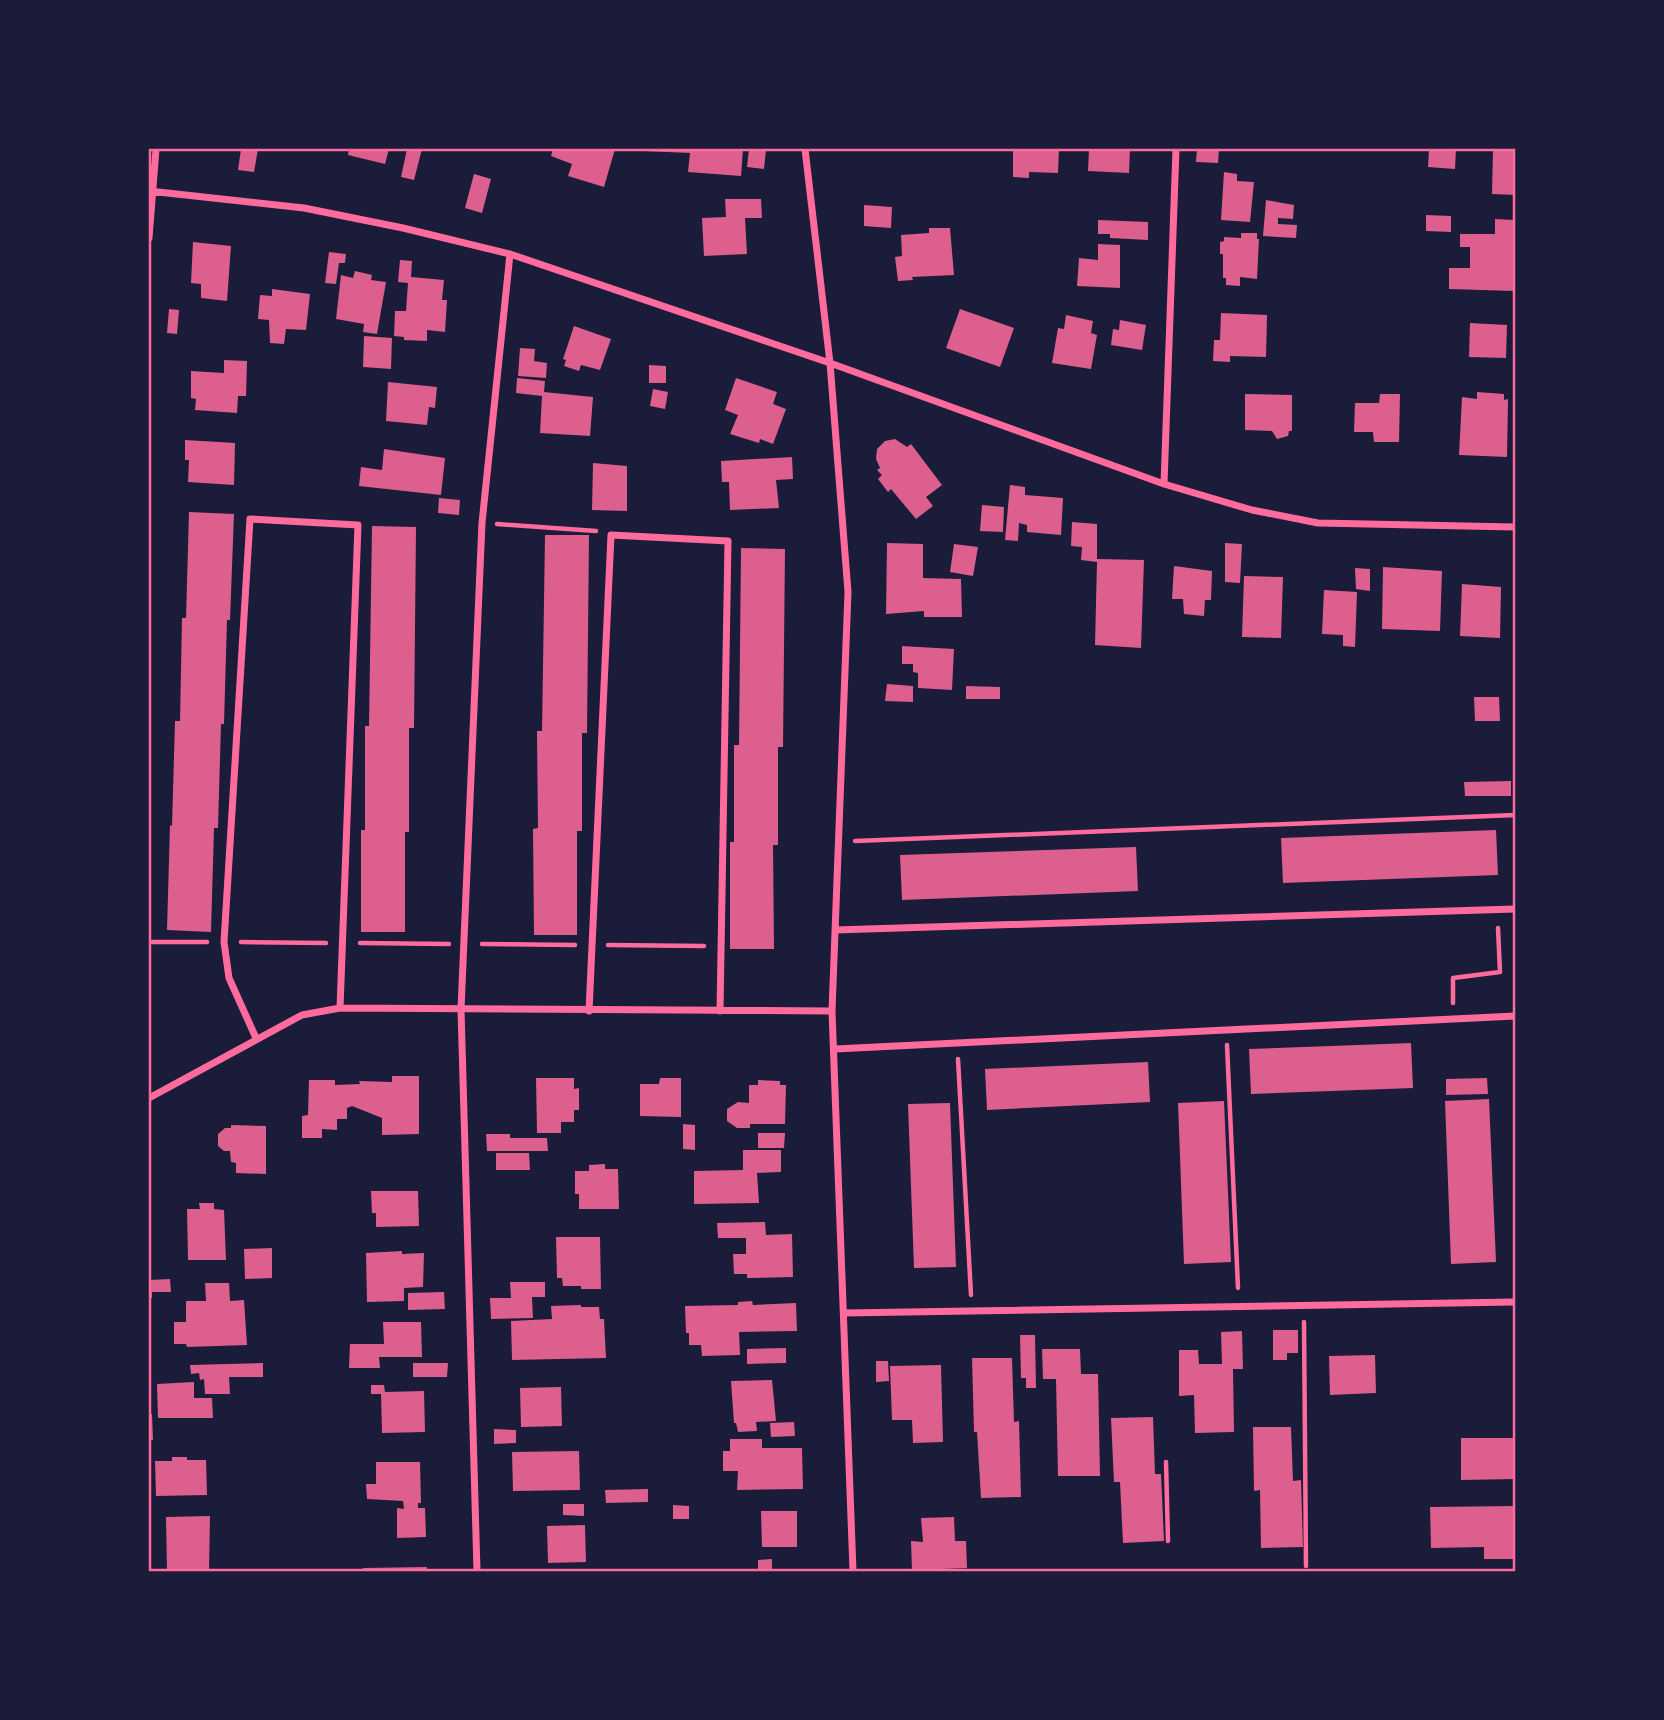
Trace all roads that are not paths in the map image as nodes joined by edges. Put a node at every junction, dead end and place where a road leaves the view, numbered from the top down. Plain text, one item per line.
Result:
1 (156, 149) edge
2 (804, 149) edge
3 (1176, 149) edge
4 (151, 192) edge
5 (149, 238) edge
6 (510, 254) junction
7 (830, 363) junction
8 (1164, 484) junction
9 (1515, 527) edge
10 (1515, 909) edge
11 (835, 930) junction
12 (340, 1008) junction
13 (461, 1009) junction
14 (589, 1011) junction
15 (720, 1011) junction
16 (832, 1012) junction
17 (1515, 1016) edge
18 (256, 1038) junction
19 (835, 1049) junction
20 (149, 1098) edge
21 (1515, 1302) edge
22 (844, 1313) junction
23 (477, 1571) edge
24 (853, 1571) edge

1 - 4 street
2 - 7 street
3 - 8 street
4 - 5 street
4 - 6 street
6 - 7 street
6 - 13 street
7 - 8 street
7 - 11 street
8 - 9 street
10 - 11 street
11 - 16 street
12 - 13 street
12 - 18 street
12 - 18 street
13 - 14 street
13 - 23 street
14 - 15 street
14 - 15 street
15 - 16 street
16 - 19 street
17 - 19 street
18 - 20 street
19 - 22 street
21 - 22 street
22 - 24 street

